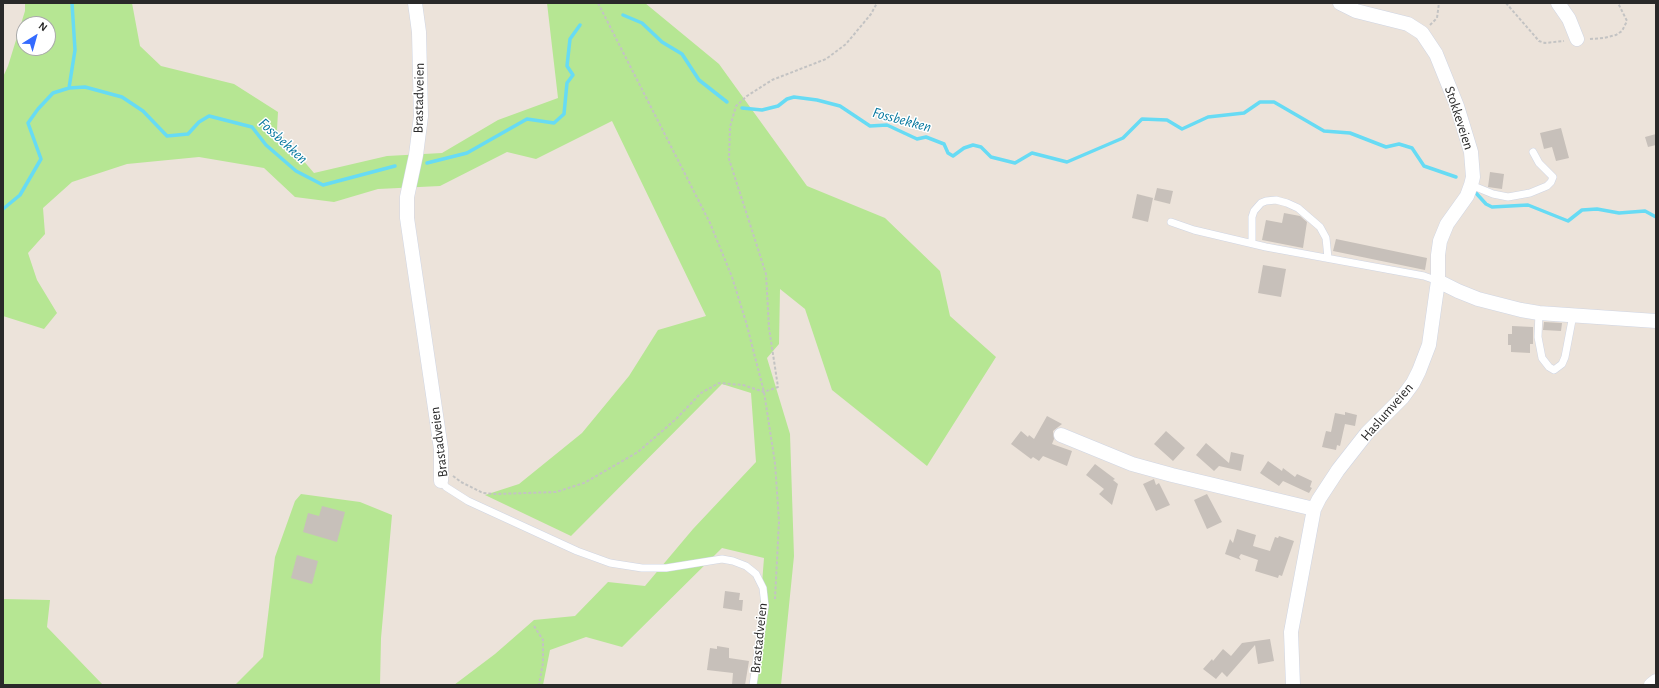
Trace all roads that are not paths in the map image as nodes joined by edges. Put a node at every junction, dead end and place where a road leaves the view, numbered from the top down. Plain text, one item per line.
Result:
1 (415, 3) edge
2 (1340, 3) edge
3 (1558, 3) edge
4 (1577, 39) dead end
5 (1533, 152) dead end
6 (1472, 185) junction
7 (1171, 222) dead end
8 (1252, 243) junction
9 (1328, 258) junction
10 (1438, 281) junction
11 (1539, 313) junction
12 (1573, 315) junction
13 (1656, 321) edge
14 (1061, 435) dead end
15 (442, 475) joint
16 (1314, 509) junction
17 (1656, 681) edge
18 (754, 685) edge
19 (1293, 685) edge
20 (1651, 685) edge

1 - 15 street, Brastadveien
2 - 6 street, Stokkeveien
3 - 4 street
5 - 6 lane
6 - 10 street, Stokkeveien
7 - 8 lane
8 - 9 lane
8 - 9 lane
9 - 10 lane
10 - 11 street
10 - 16 street, Haslumveien
11 - 12 street
11 - 12 lane
12 - 13 street
14 - 16 street
15 - 18 lane, Brastadveien
16 - 19 street, Haslumveien
17 - 20 street

